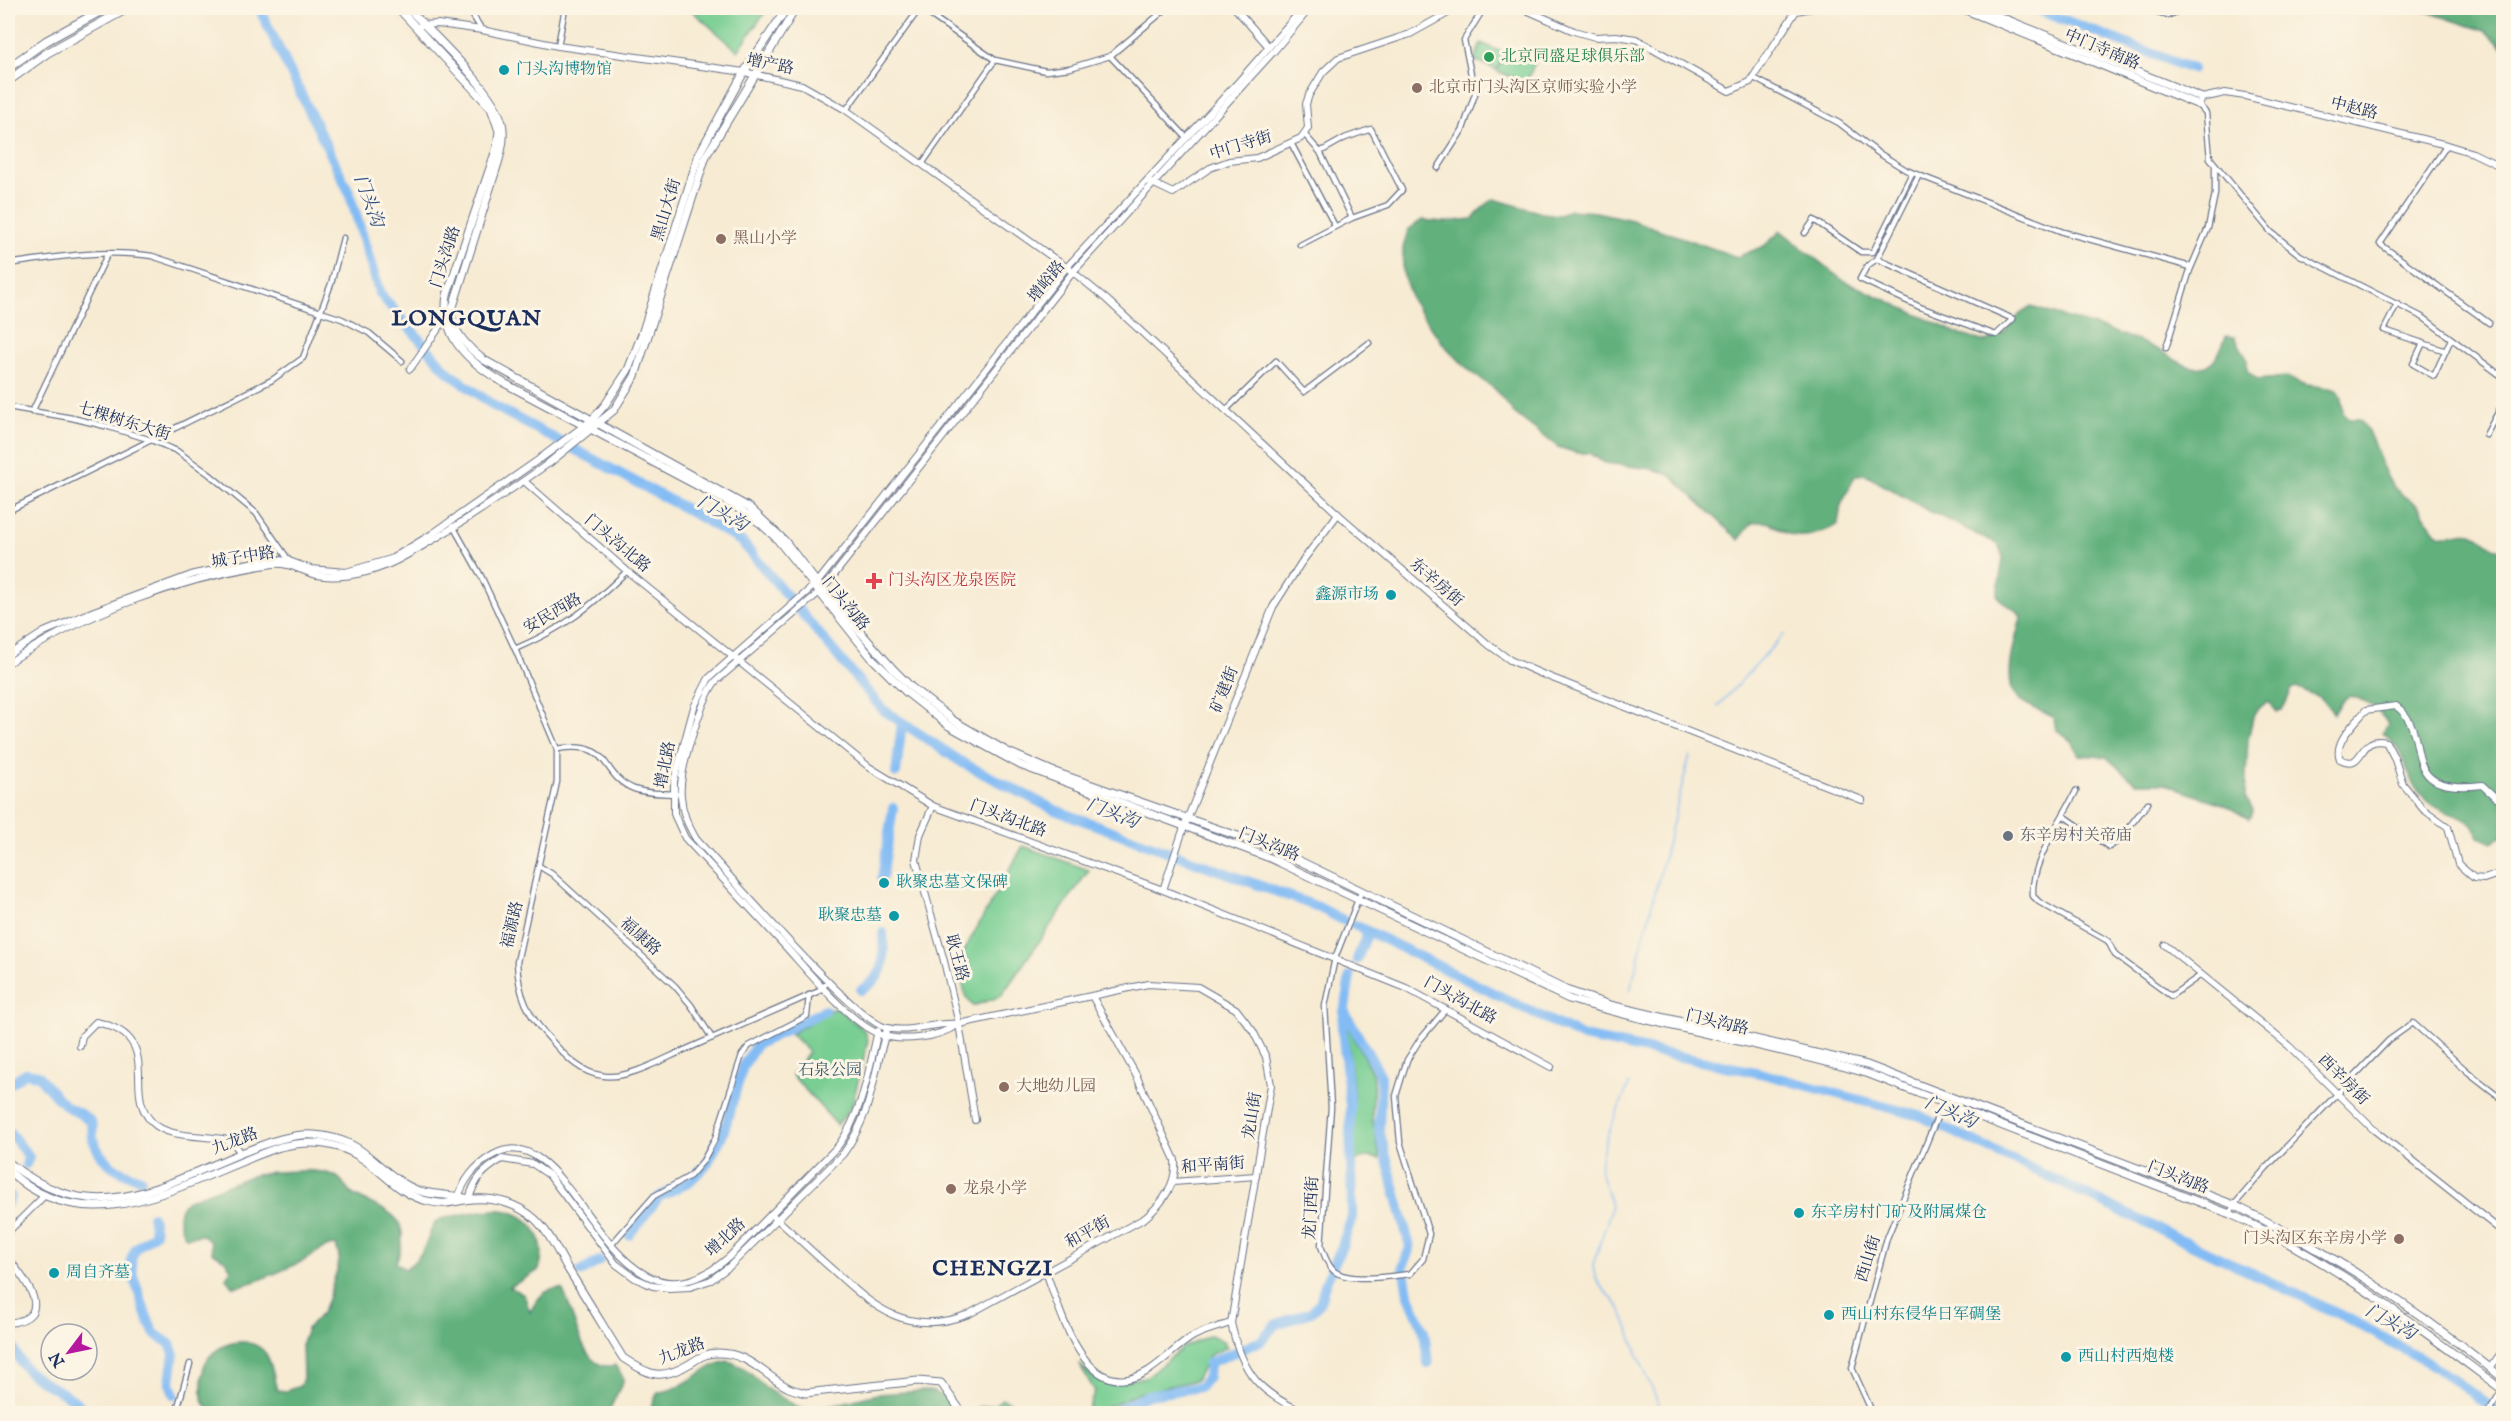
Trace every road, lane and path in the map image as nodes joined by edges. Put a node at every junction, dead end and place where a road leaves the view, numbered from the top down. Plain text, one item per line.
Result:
1 (106, 8) edge
2 (128, 8) edge
3 (398, 8) edge
4 (468, 8) edge
5 (565, 8) edge
6 (787, 8) edge
7 (796, 8) edge
8 (1167, 8) edge
9 (1235, 8) edge
10 (1303, 8) edge
11 (1310, 8) edge
12 (1457, 8) edge
13 (1484, 8) edge
14 (1522, 8) edge
15 (1812, 8) edge
16 (1961, 8) edge
17 (1978, 8) edge
18 (2142, 8) edge
19 (2187, 8) edge
20 (412, 9) edge
21 (1797, 9) edge
22 (420, 26) junction
23 (482, 30) junction
24 (558, 46) junction
25 (1269, 46) junction
26 (1110, 56) junction
27 (995, 60) junction
28 (8, 68) edge
29 (744, 72) junction
30 (755, 75) junction
31 (1752, 78) junction
32 (8, 81) edge
33 (2200, 102) junction
34 (846, 110) junction
35 (1305, 135) junction
36 (1186, 137) junction
37 (1291, 143) junction
38 (2447, 146) junction
39 (1320, 152) junction
40 (922, 164) junction
41 (2215, 165) junction
42 (1438, 168) dead end
43 (2504, 168) edge
44 (1912, 173) junction
45 (1919, 175) junction
46 (1152, 183) junction
47 (1352, 218) junction
48 (1335, 226) junction
49 (1805, 233) dead end
50 (343, 238) dead end
51 (1300, 245) dead end
52 (108, 254) junction
53 (1876, 258) junction
54 (8, 264) edge
55 (2191, 267) junction
56 (1069, 270) junction
57 (2397, 304) junction
58 (320, 313) junction
59 (449, 319) junction
60 (2488, 323) dead end
61 (2451, 339) junction
62 (1369, 343) dead end
63 (2423, 343) junction
64 (2166, 348) dead end
65 (2446, 351) junction
66 (402, 361) dead end
67 (410, 369) dead end
68 (2504, 378) edge
69 (2504, 401) edge
70 (8, 407) edge
71 (1226, 410) junction
72 (32, 412) junction
73 (588, 423) junction
74 (596, 427) junction
75 (2486, 435) dead end
76 (151, 440) junction
77 (541, 458) joint
78 (549, 464) joint
79 (524, 481) junction
80 (8, 511) edge
81 (1338, 514) junction
82 (450, 521) junction
83 (454, 528) junction
84 (291, 564) junction
85 (627, 571) junction
86 (818, 588) junction
87 (515, 649) junction
88 (8, 655) edge
89 (732, 656) junction
90 (738, 662) junction
91 (8, 663) edge
92 (557, 749) junction
93 (2076, 791) dead end
94 (672, 793) junction
95 (680, 794) junction
96 (1862, 800) dead end
97 (2504, 801) edge
98 (2148, 803) dead end
99 (933, 806) junction
100 (2064, 816) junction
101 (1188, 818) junction
102 (1183, 830) junction
103 (539, 866) junction
104 (2504, 872) edge
105 (1163, 890) junction
106 (1361, 892) junction
107 (1357, 900) junction
108 (2165, 945) dead end
109 (1335, 958) junction
110 (2201, 975) junction
111 (828, 981) junction
112 (823, 988) junction
113 (809, 995) junction
114 (1092, 996) junction
115 (1446, 1009) junction
116 (959, 1024) junction
117 (879, 1026) junction
118 (887, 1029) junction
119 (877, 1034) junction
120 (885, 1036) junction
121 (712, 1038) junction
122 (80, 1046) dead end
123 (1551, 1067) dead end
124 (2338, 1093) junction
125 (1944, 1099) junction
126 (2504, 1100) edge
127 (975, 1120) dead end
128 (241, 1153) junction
129 (8, 1162) edge
130 (8, 1170) edge
131 (1256, 1176) junction
132 (1173, 1182) junction
133 (45, 1195) junction
134 (457, 1200) junction
135 (469, 1200) junction
136 (2234, 1205) junction
137 (771, 1214) junction
138 (2230, 1214) junction
139 (777, 1219) junction
140 (8, 1232) edge
141 (2504, 1233) edge
142 (611, 1245) junction
143 (8, 1258) edge
144 (1046, 1272) junction
145 (8, 1323) edge
146 (1231, 1323) junction
147 (2504, 1349) edge
148 (190, 1364) dead end
149 (2490, 1368) junction
150 (2504, 1379) edge
151 (2503, 1389) edge
152 (176, 1413) edge
153 (963, 1413) edge
154 (1307, 1413) edge
155 (1873, 1413) edge
156 (2487, 1413) edge

1 - 28 main road
2 - 32 main road
3 - 22 main road, 门头沟路
4 - 23 street
5 - 24 street
6 - 29 main road, 黑山大街
7 - 30 main road, 黑山大街
8 - 26 street
9 - 25 street
10 - 25 street, 增峪路
11 - 46 street, 增峪路
12 - 35 street
13 - 42 street
14 - 31 street
15 - 21 street
16 - 33 main road, 中门寺南路
17 - 33 main road, 中门寺南路
18 - 19 street
20 - 22 main road, 门头沟路
21 - 31 street
22 - 23 street, 增产路
22 - 59 main road, 门头沟路
23 - 24 street, 增产路
24 - 29 street, 增产路
25 - 36 street, 增峪路
26 - 27 street
26 - 36 street
27 - 34 street
27 - 40 street
29 - 30 street, 增产路
29 - 73 main road, 黑山大街
30 - 34 street, 增产路
30 - 74 main road, 黑山大街
31 - 44 street
33 - 38 street, 中赵路
33 - 41 street
34 - 40 street, 增产路
35 - 37 street, 中门寺街
35 - 39 street
36 - 56 street, 增峪路
37 - 46 street, 中门寺街
37 - 48 street
38 - 43 street, 中赵路
38 - 60 street
39 - 47 street
39 - 47 street
40 - 56 street, 增产路
41 - 55 street
41 - 57 street
44 - 45 street
44 - 49 street
45 - 53 street
45 - 55 street
46 - 56 street, 增峪路
47 - 48 street
48 - 51 street
50 - 58 street
52 - 54 street
52 - 58 street
52 - 72 street
53 - 53 street
55 - 64 street
56 - 71 street, 东辛房街
56 - 86 street, 增峪路
57 - 61 street
57 - 63 street
58 - 66 street
58 - 76 street
59 - 67 street
59 - 73 main road, 门头沟路
61 - 65 street
61 - 68 street
62 - 71 street
63 - 65 street
63 - 65 street
69 - 75 street
70 - 72 street, 七棵树东大街
71 - 81 street, 东辛房街
72 - 76 street, 七棵树东大街
73 - 74 main road, 门头沟路
73 - 77 main road, 黑山大街
74 - 78 main road, 城子中路
74 - 86 main road, 门头沟路
76 - 80 street
76 - 84 street, 七棵树东大街
77 - 82 street, 城子中路
78 - 79 street, 城子中路
79 - 83 street, 城子中路
79 - 85 street, 门头沟北路
81 - 96 street, 东辛房街
81 - 101 street, 矿建街
82 - 83 street, 福源路
82 - 84 street, 城子中路
83 - 84 street, 城子中路
83 - 87 street, 福源路
84 - 88 street, 城子中路
84 - 91 street, 城子中路
85 - 87 street, 安民西路
85 - 89 street, 门头沟北路
86 - 89 street, 增北路
86 - 90 street, 增北路
86 - 101 main road, 门头沟路
86 - 102 main road, 门头沟路
87 - 92 street, 福源路
89 - 90 street, 门头沟北路
89 - 94 street, 增北路
90 - 95 street, 增北路
90 - 99 street, 门头沟北路
92 - 94 street
92 - 103 street, 福源路
93 - 100 street
94 - 95 street
94 - 112 street, 增北路
95 - 111 street, 增北路
97 - 104 street
98 - 100 street
99 - 105 street, 门头沟北路
99 - 116 street, 耿王路
100 - 110 street
101 - 102 street, 矿建街
101 - 106 main road, 门头沟路
102 - 105 street, 矿建街
102 - 107 main road, 门头沟路
103 - 121 street, 福康路
103 - 121 street, 福源路
105 - 109 street, 门头沟北路
106 - 107 street, 龙门西街
106 - 125 main road, 门头沟路
107 - 109 street, 龙门西街
107 - 125 main road, 门头沟路
108 - 110 street, 西辛房街
109 - 115 street, 门头沟北路
109 - 115 street, 龙门西街
110 - 124 street, 西辛房街
111 - 112 street, 福源路
111 - 117 street, 增北路
112 - 113 street, 福源路
112 - 119 street, 增北路
113 - 121 street, 福源路
113 - 142 street
114 - 116 street, 龙山街
114 - 131 street, 龙山街
114 - 132 street
115 - 123 street, 门头沟北路
116 - 118 street, 龙山街
116 - 120 street, 龙山街
116 - 127 street, 耿王路
117 - 118 street, 增北路
117 - 119 street, 增北路
118 - 120 street, 增北路
119 - 120 street, 增北路
119 - 137 street, 增北路
120 - 139 street, 增北路
122 - 128 street
124 - 126 street
124 - 136 street
124 - 141 street, 西辛房街
125 - 136 main road, 门头沟路
125 - 138 main road, 门头沟路
125 - 155 street, 西山街
128 - 129 main road, 九龙路
128 - 134 main road, 九龙路
130 - 133 main road, 九龙路
131 - 132 street, 和平南街
131 - 146 street, 龙山街
132 - 144 street, 和平街
133 - 134 main road, 九龙路
133 - 140 street
134 - 135 main road, 九龙路
134 - 142 street, 增北路
135 - 139 street, 增北路
135 - 153 main road, 九龙路
136 - 138 street
136 - 149 main road, 门头沟路
137 - 139 street, 和平街
137 - 142 street, 增北路
138 - 151 main road, 门头沟路
139 - 144 street, 和平街
143 - 145 street
144 - 146 street
146 - 154 street, 龙山街
147 - 149 street
148 - 152 street
149 - 150 main road, 门头沟路
151 - 156 street

